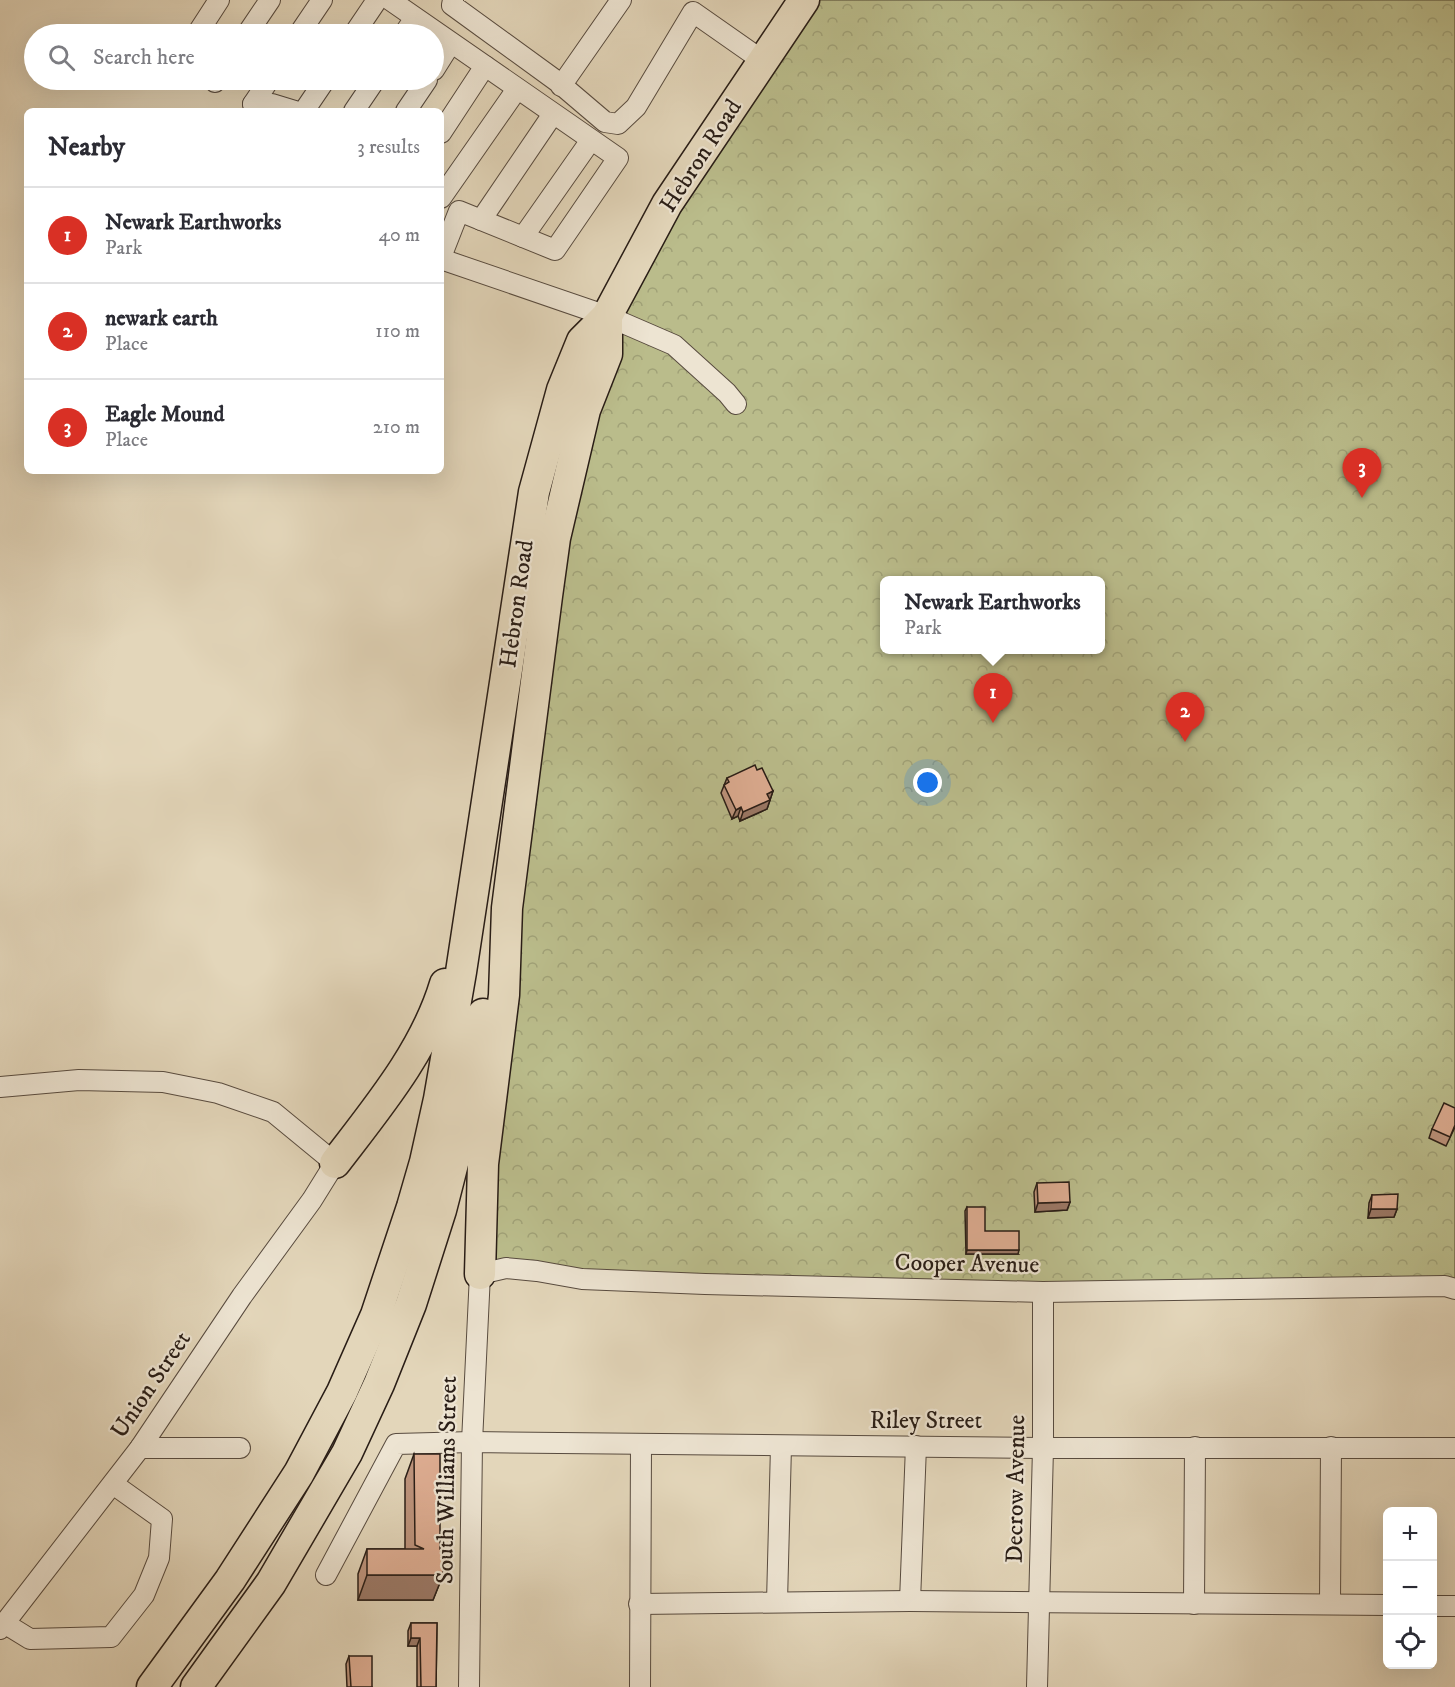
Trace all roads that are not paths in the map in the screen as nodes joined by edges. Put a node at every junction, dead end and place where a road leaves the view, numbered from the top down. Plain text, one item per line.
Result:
1 (219, 0) edge
2 (270, 0) edge
3 (322, 0) edge
4 (377, 0) edge
5 (390, 0) edge
6 (453, 0) edge
7 (621, 0) edge
8 (804, 0) edge
9 (686, 6) edge
10 (415, 18) junction
11 (203, 24) edge
12 (254, 24) edge
13 (306, 24) edge
14 (361, 24) edge
15 (411, 24) edge
16 (424, 24) edge
17 (444, 38) edge
18 (451, 43) junction
19 (444, 54) edge
20 (763, 61) junction
21 (485, 66) junction
22 (561, 86) junction
23 (517, 89) junction
24 (262, 90) edge
25 (318, 90) edge
26 (368, 90) edge
27 (420, 90) edge
28 (285, 108) edge
29 (306, 108) edge
30 (356, 108) edge
31 (408, 108) edge
32 (553, 114) junction
33 (444, 128) edge
34 (591, 140) junction
35 (444, 194) edge
36 (450, 207) edge
37 (481, 220) junction
38 (523, 237) junction
39 (444, 241) edge
40 (444, 259) edge
41 (607, 316) junction
42 (736, 404) dead end
43 (470, 907) junction
44 (507, 908) junction
45 (0, 1087) edge
46 (335, 1163) junction
47 (480, 1275) junction
48 (1455, 1289) edge
49 (1043, 1292) junction
50 (472, 1442) junction
51 (641, 1444) junction
52 (781, 1446) junction
53 (916, 1446) junction
54 (1195, 1447) junction
55 (1331, 1447) junction
56 (140, 1448) junction
57 (1043, 1448) junction
58 (1455, 1448) edge
59 (240, 1449) dead end
60 (112, 1484) junction
61 (326, 1575) dead end
62 (910, 1601) junction
63 (1039, 1601) junction
64 (777, 1602) junction
65 (1330, 1603) junction
66 (639, 1604) junction
67 (1194, 1604) junction
68 (1383, 1605) edge
69 (1437, 1606) edge
70 (1455, 1606) edge
71 (2, 1626) edge
72 (152, 1687) edge
73 (196, 1687) edge
74 (469, 1687) edge
75 (639, 1687) edge
76 (1037, 1687) edge

1 - 11 street
2 - 12 street
3 - 13 street
4 - 14 street
5 - 10 street
6 - 22 street
7 - 22 street
8 - 20 highway, Hebron Road
9 - 20 street
9 - 22 street
10 - 15 street
10 - 16 street
17 - 18 street
18 - 19 street
18 - 21 street
20 - 41 highway, Hebron Road
21 - 23 street
21 - 33 street
23 - 32 street
23 - 35 street
24 - 28 street
25 - 29 street
26 - 30 street
27 - 31 street
32 - 34 street
32 - 37 street
34 - 38 street
34 - 38 street
36 - 37 street
36 - 39 street
37 - 38 street
40 - 41 street
41 - 42 street
41 - 43 highway, Hebron Road
41 - 44 highway, Hebron Road
43 - 46 highway
43 - 72 highway
44 - 47 highway
44 - 73 highway
45 - 46 street
46 - 56 street, Union Street
47 - 49 street, Cooper Avenue
47 - 50 street, South Williams Street
48 - 49 street, Cooper Avenue
49 - 57 street, Decrow Avenue
50 - 51 street, Riley Street
50 - 61 street, Riley Street
50 - 74 street, South Williams Street
51 - 52 street, Riley Street
51 - 66 street
52 - 53 street, Riley Street
52 - 64 street
53 - 57 street, Riley Street
53 - 62 street
54 - 55 street, Riley Street
54 - 57 street, Riley Street
54 - 67 street
55 - 58 street, Riley Street
55 - 65 street
56 - 59 street
56 - 60 street, Union Street
57 - 63 street, Decrow Avenue
60 - 71 street, Union Street
60 - 71 street
62 - 63 street
62 - 64 street
63 - 67 street
63 - 76 street, Decrow Avenue
64 - 66 street
65 - 67 street
65 - 68 street
66 - 75 street
69 - 70 street

